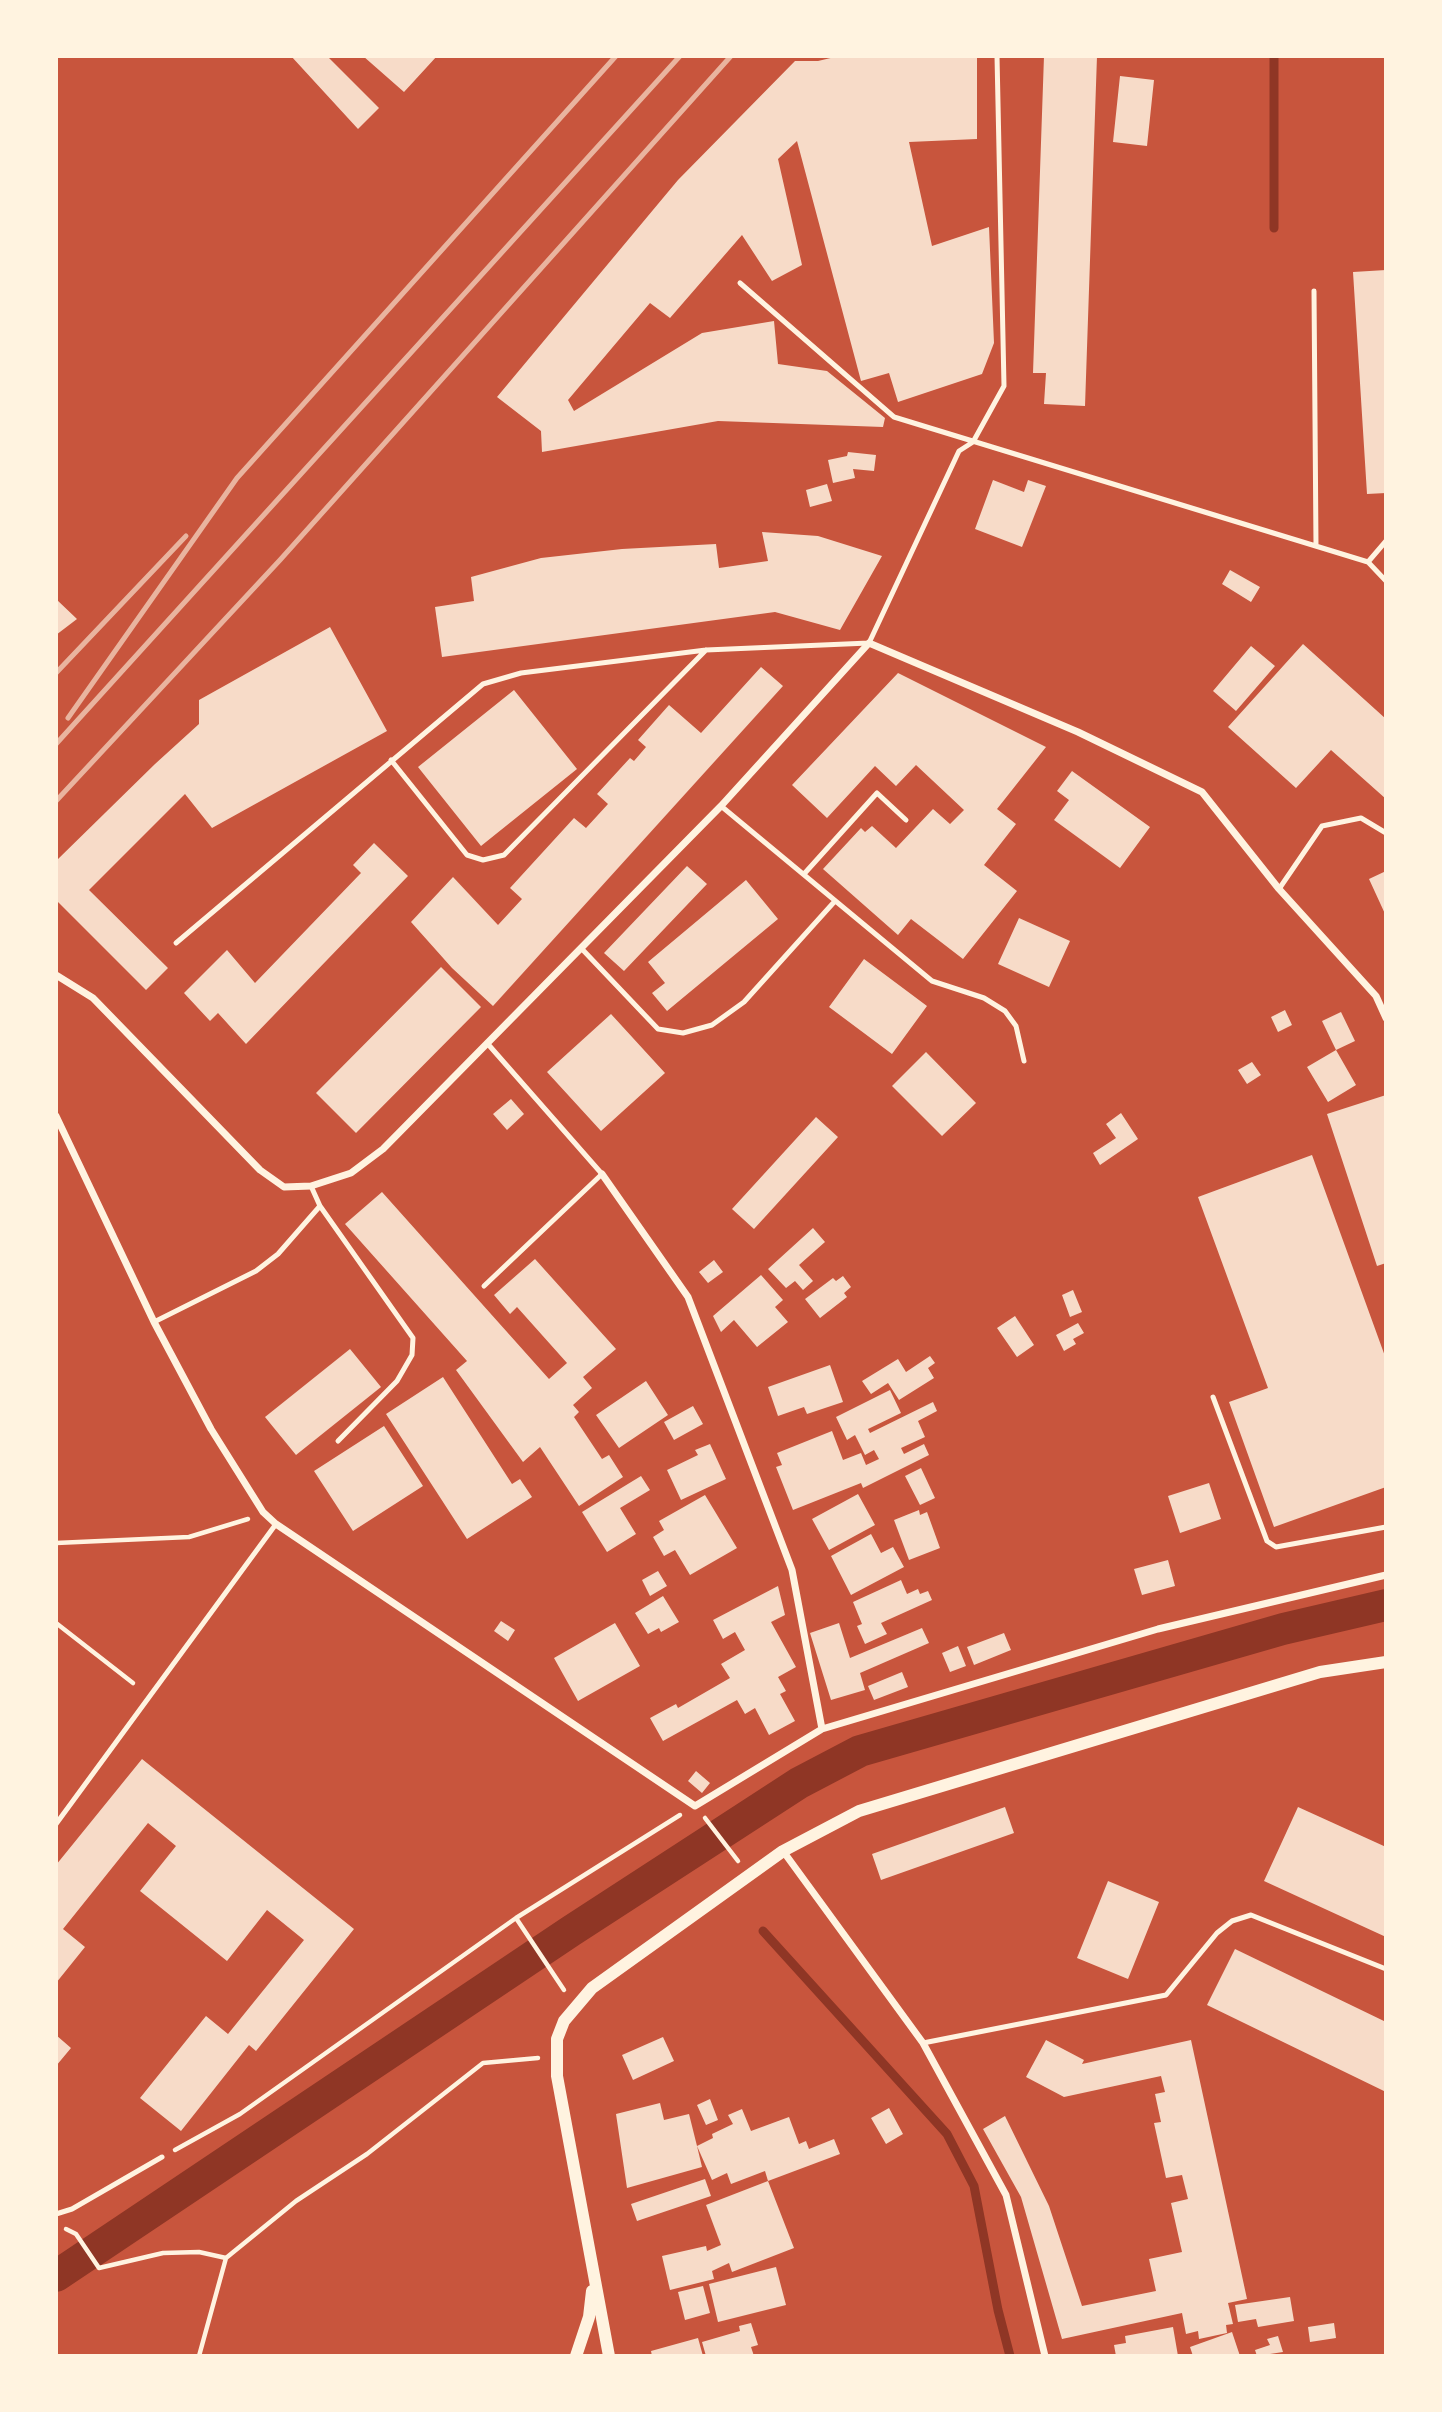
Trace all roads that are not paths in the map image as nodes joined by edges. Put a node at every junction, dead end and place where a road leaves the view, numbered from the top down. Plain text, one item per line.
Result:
1 (997, 56) edge
2 (740, 283) dead end
3 (1314, 291) dead end
4 (973, 442) junction
5 (1386, 541) edge
6 (1316, 546) junction
7 (1367, 562) junction
8 (1386, 582) edge
9 (869, 643) junction
10 (706, 650) junction
11 (391, 760) junction
12 (721, 806) junction
13 (906, 820) dead end
14 (1386, 833) edge
15 (804, 874) junction
16 (1279, 889) junction
17 (835, 901) junction
18 (176, 943) dead end
19 (581, 948) junction
20 (56, 975) edge
21 (1386, 1018) edge
22 (487, 1043) junction
23 (1024, 1061) dead end
24 (56, 1116) edge
25 (602, 1174) junction
26 (311, 1186) junction
27 (320, 1206) junction
28 (484, 1286) dead end
29 (154, 1322) junction
30 (1213, 1397) dead end
31 (338, 1441) dead end
32 (276, 1524) junction
33 (1386, 1527) edge
34 (1386, 1575) edge
35 (1386, 1661) edge
36 (822, 1729) junction
37 (56, 1824) edge
38 (783, 1851) junction
39 (1386, 1969) edge
40 (923, 2043) junction
41 (162, 2157) road end
42 (56, 2214) edge
43 (593, 2277) junction
44 (576, 2356) edge
45 (609, 2356) edge
46 (1045, 2356) edge

1 - 4 lane
2 - 4 lane
3 - 6 lane
4 - 6 lane
4 - 9 lane
5 - 7 lane
6 - 7 lane
7 - 8 lane
9 - 10 lane
9 - 12 street
9 - 16 street
10 - 11 lane
10 - 11 lane
11 - 18 lane
12 - 15 lane
12 - 19 street
13 - 15 lane
14 - 16 lane
15 - 17 lane
16 - 21 street
17 - 19 lane
17 - 23 lane
19 - 22 street
20 - 26 street
22 - 25 lane
22 - 26 street
24 - 29 street
25 - 28 lane
25 - 36 street
26 - 27 lane
27 - 29 lane
27 - 31 lane
29 - 32 street
30 - 33 lane
32 - 36 street
32 - 37 lane
34 - 36 street
35 - 38 street
38 - 40 street
38 - 43 street
39 - 40 lane
40 - 46 street
41 - 42 lane
43 - 44 street
43 - 45 street

